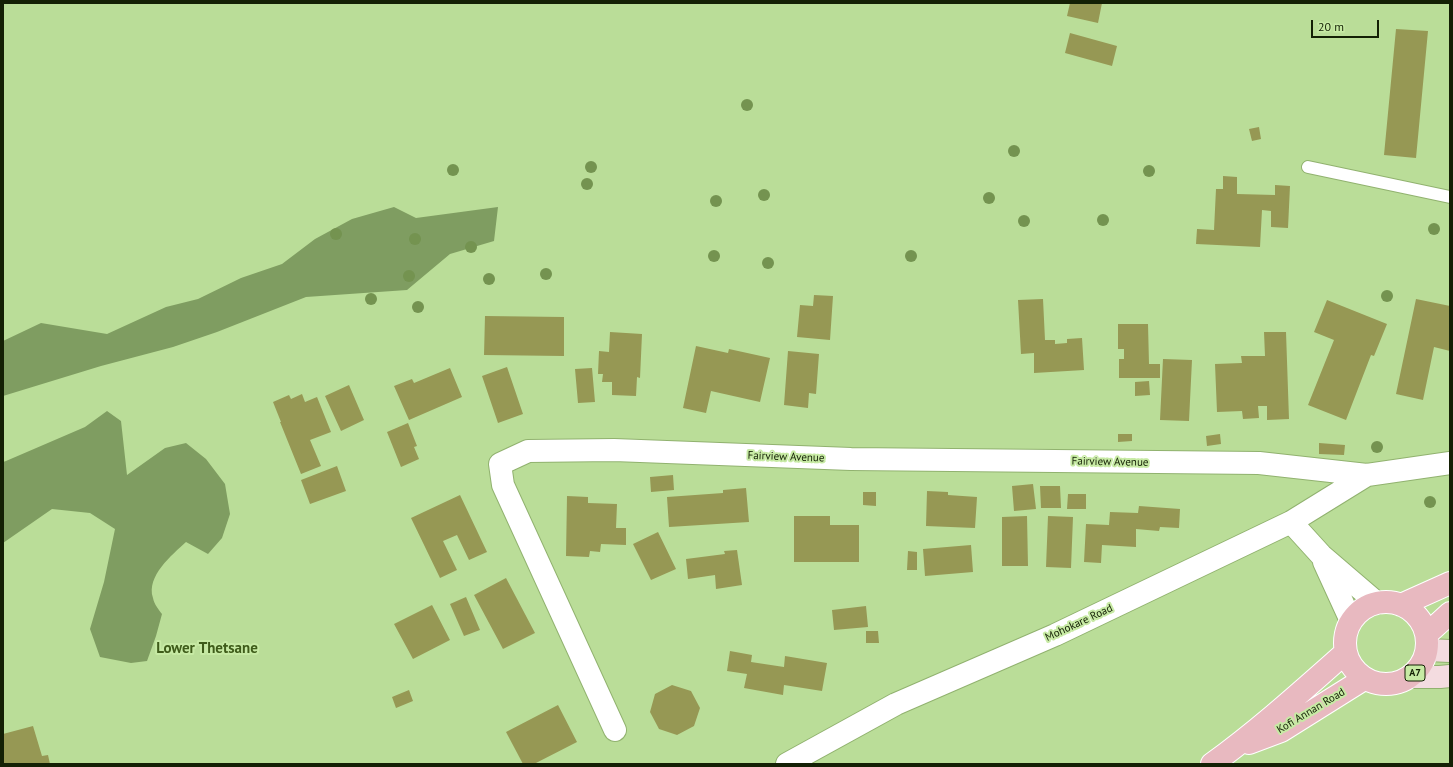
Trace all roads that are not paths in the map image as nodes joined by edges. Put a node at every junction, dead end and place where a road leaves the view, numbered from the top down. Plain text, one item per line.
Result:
1 (1308, 167) dead end
2 (1450, 197) edge
3 (1450, 463) edge
4 (1367, 475) junction
5 (1291, 522) junction
6 (1321, 555) junction
7 (1450, 583) edge
8 (1377, 603) junction
9 (1401, 605) junction
10 (1450, 613) edge
11 (1351, 621) junction
12 (1427, 642) junction
13 (1450, 651) edge
14 (1345, 653) junction
15 (1450, 676) edge
16 (1411, 677) junction
17 (1364, 679) junction
18 (615, 730) dead end
19 (1233, 749) junction
20 (787, 764) edge
21 (1212, 764) edge

1 - 2 lane
3 - 4 street
4 - 5 street, Mohokare Road
4 - 18 street, Fairview Avenue
5 - 6 street
5 - 20 street, Mohokare Road
6 - 8 street
6 - 11 street
7 - 9 main road
8 - 9 main road
8 - 11 main road
9 - 12 main road
10 - 12 main road, A7
11 - 14 main road
12 - 13 main road
12 - 16 main road, A7
14 - 17 main road
14 - 19 main road, Kofi Annan Road
15 - 16 main road
16 - 17 main road, A7
17 - 19 main road, Kofi Annan Road
19 - 21 main road, Kofi Annan Road

